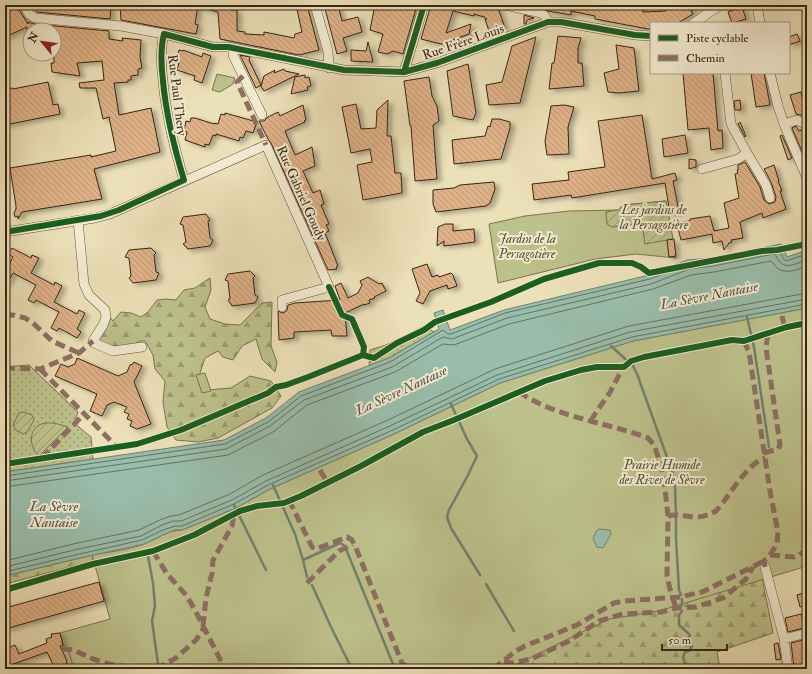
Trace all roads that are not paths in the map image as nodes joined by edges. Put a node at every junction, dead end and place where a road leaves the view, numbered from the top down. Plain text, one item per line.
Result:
1 (24, 5) edge
2 (315, 5) edge
3 (424, 5) edge
4 (506, 5) edge
5 (720, 5) edge
6 (757, 5) edge
7 (548, 22) junction
8 (698, 22) edge
9 (760, 22) edge
10 (164, 34) junction
11 (650, 36) edge
12 (233, 48) junction
13 (329, 68) junction
14 (404, 72) junction
15 (725, 74) edge
16 (770, 74) edge
17 (262, 115) dead end
18 (807, 122) edge
19 (784, 124) junction
20 (747, 153) junction
21 (702, 169) dead end
22 (807, 178) edge
23 (184, 180) junction
24 (770, 198) dead end
25 (78, 220) junction
26 (5, 232) edge
27 (282, 307) dead end
28 (142, 347) dead end
29 (765, 567) dead end
30 (807, 633) edge
31 (784, 638) junction
32 (788, 669) edge

1 - 10 street, Rue Frère Louis
2 - 13 street
3 - 14 street
4 - 7 street
5 - 8 street
6 - 9 street
7 - 11 street, Rue Frère Louis
7 - 14 street, Rue Frère Louis
10 - 12 street, Rue Frère Louis
10 - 23 street, Rue Paul Thery
12 - 13 street, Rue Frère Louis
12 - 17 street
13 - 14 street, Rue Frère Louis
15 - 20 street
16 - 19 street
18 - 19 street
19 - 22 street
20 - 21 street
20 - 24 street
23 - 25 street, Rue Gabriel Goudy
23 - 27 street, Rue Gabriel Goudy
25 - 26 street, Rue Gabriel Goudy
25 - 28 street
29 - 31 street
30 - 31 street
31 - 32 street

